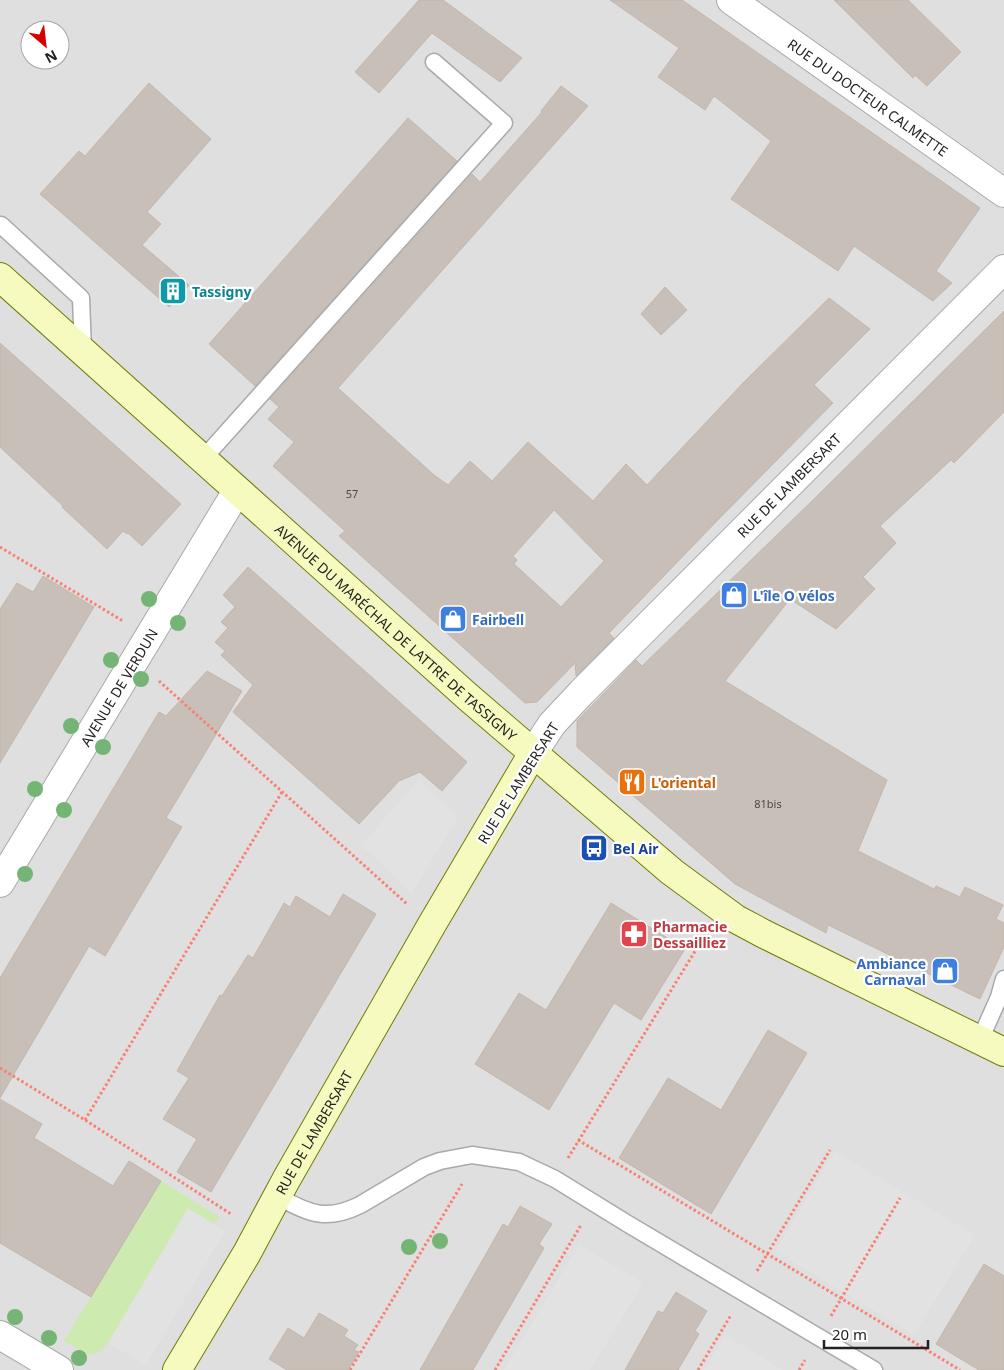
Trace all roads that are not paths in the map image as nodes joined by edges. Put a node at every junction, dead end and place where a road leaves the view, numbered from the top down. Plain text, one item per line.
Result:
1 (731, 0) edge
2 (434, 62) dead end
3 (1004, 193) edge
4 (0, 225) edge
5 (1004, 269) edge
6 (0, 277) edge
7 (83, 351) junction
8 (202, 460) junction
9 (237, 491) junction
10 (533, 753) junction
11 (0, 883) edge
12 (1004, 980) edge
13 (992, 1046) edge
14 (278, 1197) junction
15 (0, 1335) edge
16 (59, 1370) edge
17 (177, 1370) edge
18 (874, 1370) edge

1 - 3 street, RUE DU DOCTEUR CALMETTE
2 - 8 lane
4 - 7 lane
5 - 10 street, RUE DE LAMBERSART
6 - 7 main road, AVENUE DU MARÉCHAL DE LATTRE DE TASSIGNY
7 - 8 main road, AVENUE DU MARÉCHAL DE LATTRE DE TASSIGNY
8 - 9 main road, AVENUE DU MARÉCHAL DE LATTRE DE TASSIGNY
9 - 10 main road, AVENUE DU MARÉCHAL DE LATTRE DE TASSIGNY
9 - 11 street, AVENUE DE VERDUN
10 - 13 main road, AVENUE DU MARÉCHAL DE LATTRE DE TASSIGNY
10 - 14 main road, RUE DE LAMBERSART
12 - 13 lane
14 - 17 main road, RUE DE LAMBERSART
14 - 18 lane
15 - 16 street

